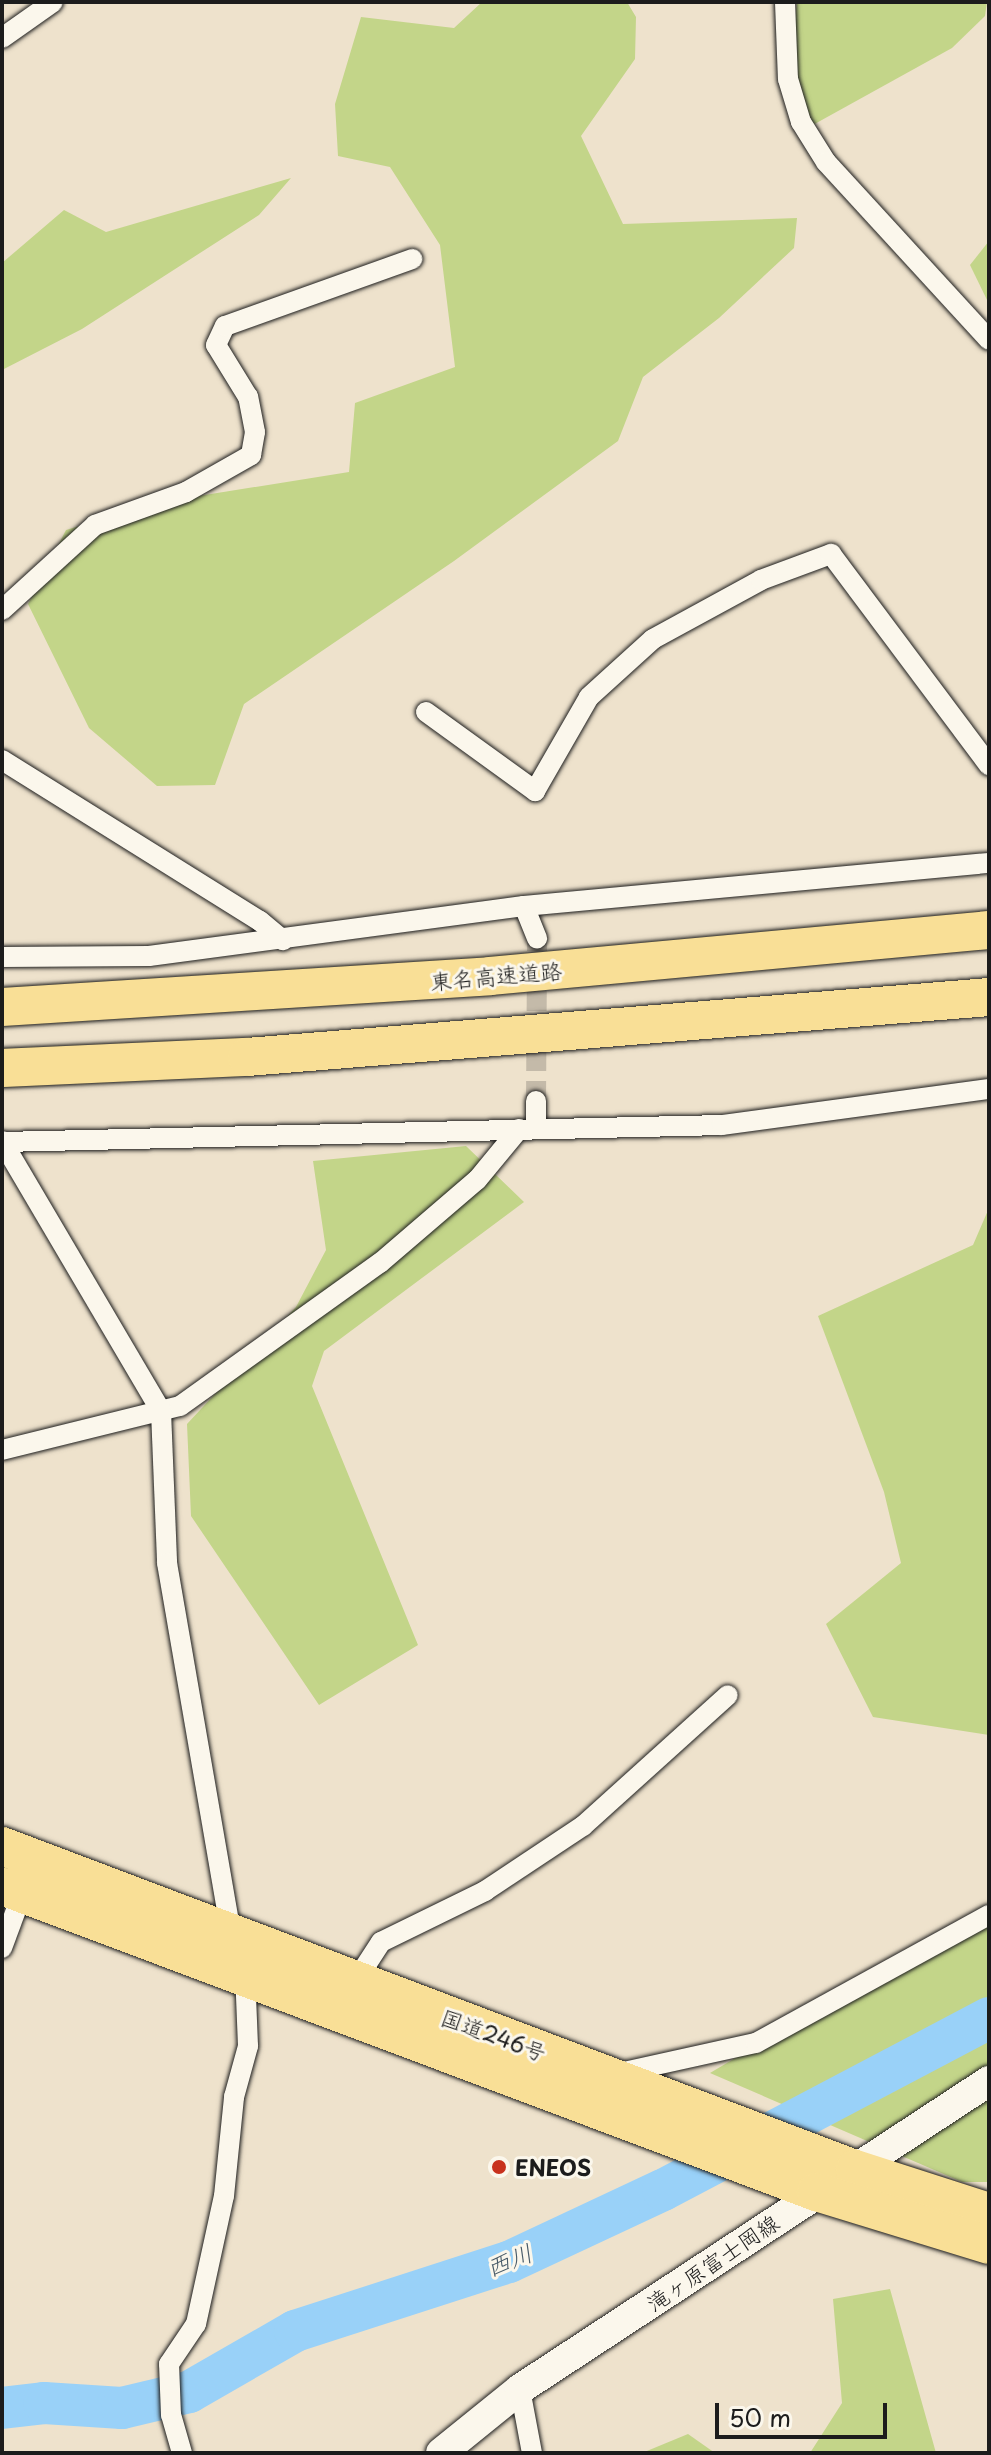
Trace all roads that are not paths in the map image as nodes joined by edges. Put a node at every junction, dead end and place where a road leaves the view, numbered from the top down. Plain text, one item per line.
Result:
1 (53, 2) edge
2 (785, 2) edge
3 (2, 38) edge
4 (412, 259) dead end
5 (989, 340) edge
6 (2, 610) edge
7 (426, 712) dead end
8 (2, 760) edge
9 (989, 765) edge
10 (989, 863) edge
11 (524, 906) junction
12 (989, 930) edge
13 (537, 938) tunnel mouth
14 (283, 940) junction
15 (2, 957) edge
16 (989, 997) edge
17 (2, 1007) edge
18 (2, 1068) edge
19 (989, 1089) edge
20 (536, 1101) tunnel mouth
21 (528, 1129) junction
22 (2, 1142) edge
23 (161, 1411) junction
24 (2, 1450) edge
25 (728, 1695) dead end
26 (2, 1846) edge
27 (12, 1890) edge
28 (989, 1915) edge
29 (231, 1934) junction
30 (2, 1948) edge
31 (246, 1977) junction
32 (355, 1982) junction
33 (607, 2076) junction
34 (989, 2081) edge
35 (653, 2112) junction
36 (824, 2176) junction
37 (989, 2212) edge
38 (989, 2245) edge
39 (520, 2389) junction
40 (182, 2453) edge
41 (441, 2453) edge
42 (532, 2453) edge

1 - 3 street
2 - 5 street
4 - 6 street
7 - 9 street
8 - 14 street
10 - 11 street
11 - 13 street
11 - 14 street
12 - 17 highway, 東名高速道路
14 - 15 street
16 - 18 highway
19 - 21 street
20 - 21 street
21 - 22 street
21 - 23 street
22 - 23 street
23 - 24 street
23 - 29 street
25 - 32 street
26 - 29 highway, 国道246号
27 - 30 street
27 - 31 highway, 国道246号
28 - 33 street
29 - 31 street
29 - 32 highway, 国道246号
31 - 35 highway, 国道246号
31 - 40 street
32 - 33 highway, 国道246号
33 - 35 highway, 国道246号
34 - 36 main road, 滝ヶ原富士岡線
35 - 36 highway, 国道246号
36 - 37 highway, 国道246号
36 - 38 highway, 国道246号
36 - 39 main road, 滝ヶ原富士岡線
39 - 41 main road, 滝ヶ原富士岡線
39 - 42 street

